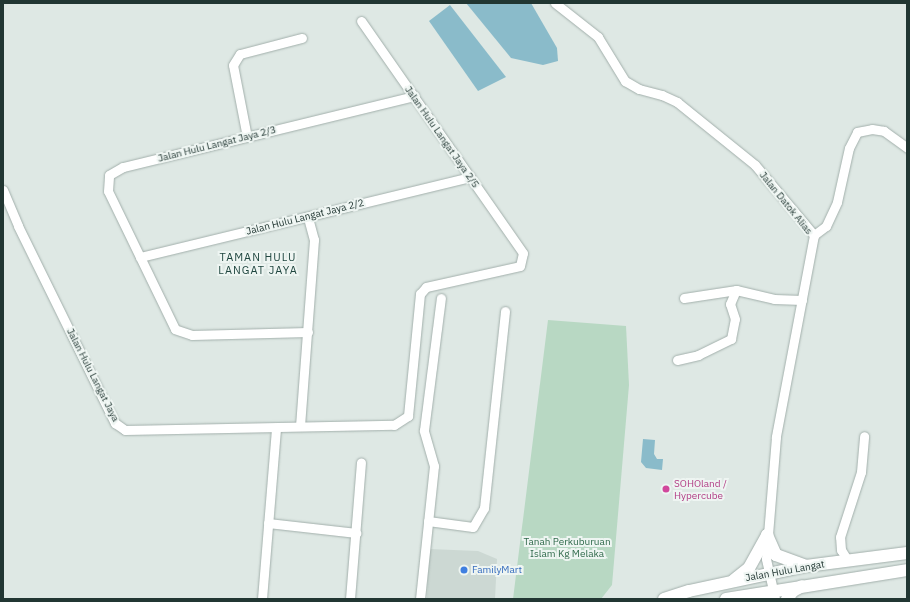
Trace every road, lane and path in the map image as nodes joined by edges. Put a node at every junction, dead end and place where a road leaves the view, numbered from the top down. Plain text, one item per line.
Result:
1 (555, 3) edge
2 (362, 21) dead end
3 (302, 38) dead end
4 (414, 96) junction
5 (247, 137) junction
6 (907, 148) edge
7 (470, 177) junction
8 (3, 190) edge
9 (308, 217) junction
10 (814, 235) junction
11 (524, 253) joint
12 (140, 257) junction
13 (736, 290) junction
14 (441, 298) dead end
15 (684, 298) dead end
16 (802, 300) junction
17 (505, 311) dead end
18 (308, 332) junction
19 (677, 360) dead end
20 (300, 426) junction
21 (276, 428) junction
22 (864, 436) dead end
23 (362, 462) dead end
24 (428, 521) junction
25 (268, 523) junction
26 (356, 533) junction
27 (767, 535) junction
28 (907, 553) edge
29 (848, 561) junction
30 (806, 566) junction
31 (907, 570) edge
32 (768, 574) junction
33 (734, 580) junction
34 (807, 584) junction
35 (743, 595) junction
36 (773, 595) edge
37 (262, 599) edge
38 (350, 599) edge
39 (420, 599) edge
40 (664, 599) edge
41 (726, 599) edge
42 (762, 599) edge
43 (787, 599) edge

1 - 10 street, Jalan Datok Alias
2 - 4 street, Jalan Hulu Langat Jaya 2/5
3 - 5 street
4 - 5 street, Jalan Hulu Langat Jaya 2/3
4 - 7 street, Jalan Hulu Langat Jaya 2/5
5 - 12 street, Jalan Hulu Langat Jaya 2/3
6 - 10 street
7 - 9 street, Jalan Hulu Langat Jaya 2/2
7 - 11 street, Jalan Hulu Langat Jaya 2/5
8 - 21 street, Jalan Hulu Langat Jaya
9 - 12 street, Jalan Hulu Langat Jaya 2/2
9 - 18 street
10 - 16 street, Jalan Datok Alias
11 - 20 street, Jalan Hulu Langat Jaya
12 - 18 street
13 - 15 street
13 - 16 street
13 - 19 street
14 - 24 street
16 - 27 street, Jalan Datok Alias
17 - 24 street
18 - 20 street
20 - 21 street, Jalan Hulu Langat Jaya
21 - 25 street
22 - 29 street
23 - 26 street
24 - 39 street
25 - 26 street
25 - 37 street
26 - 38 street
27 - 30 main road
27 - 32 street, Jalan Datok Alias
27 - 33 main road
28 - 29 main road, Jalan Hulu Langat
29 - 30 main road, Jalan Hulu Langat
30 - 32 main road, Jalan Hulu Langat
31 - 34 main road, Jalan Hulu Langat
32 - 33 main road, Jalan Hulu Langat
32 - 36 street, Jalan Datok Alias
33 - 40 main road, Jalan Hulu Langat
34 - 36 main road, Jalan Hulu Langat
34 - 43 main road
35 - 36 main road, Jalan Hulu Langat
35 - 41 main road, Jalan Hulu Langat
35 - 42 main road

